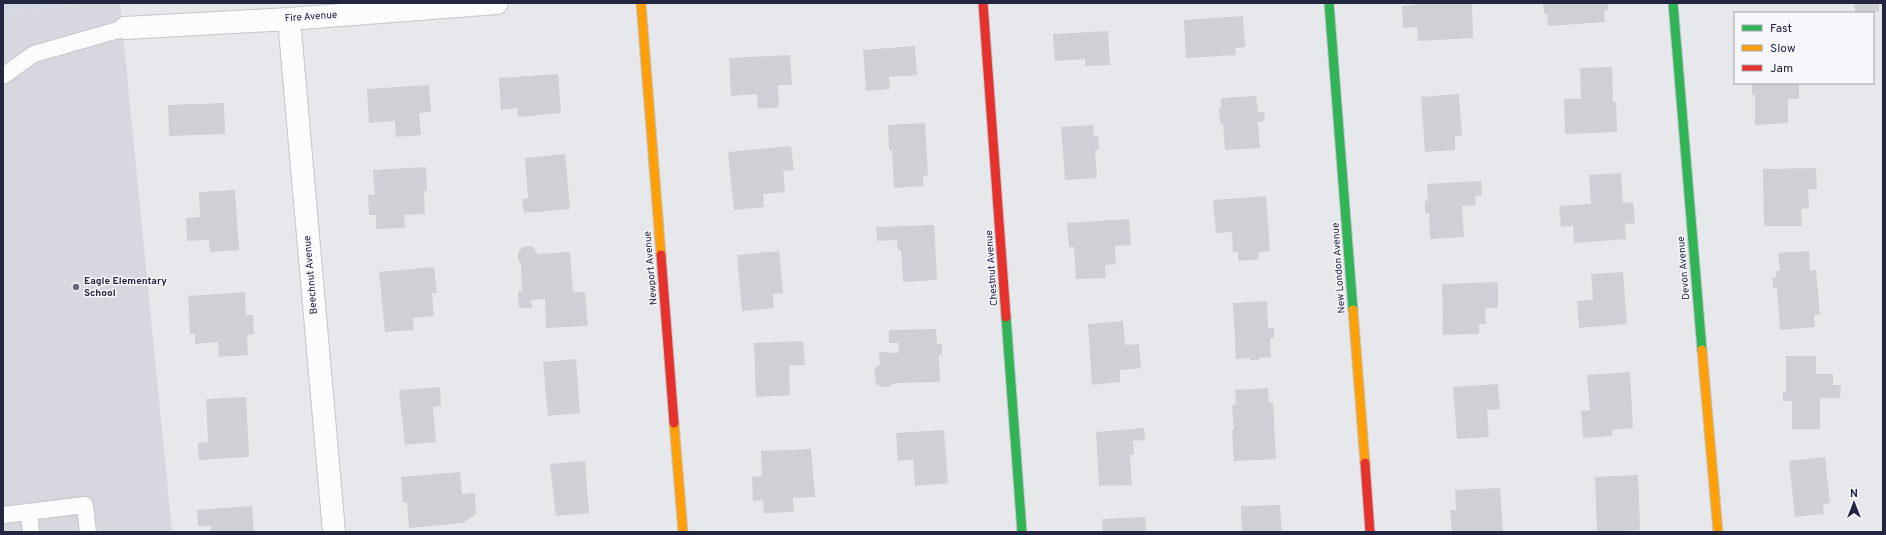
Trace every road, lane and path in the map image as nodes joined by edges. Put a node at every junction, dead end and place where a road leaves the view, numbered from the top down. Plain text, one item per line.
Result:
1 (497, 3) edge
2 (641, 3) edge
3 (983, 3) edge
4 (1329, 3) edge
5 (1673, 3) edge
6 (289, 19) junction
7 (126, 28) joint
8 (3, 76) edge
9 (29, 512) junction
10 (3, 515) edge
11 (31, 532) edge
12 (88, 532) edge
13 (334, 532) edge
14 (683, 532) edge
15 (1022, 532) edge
16 (1370, 532) edge
17 (1718, 532) edge

1 - 6 street, Fire Avenue
2 - 14 street, Newport Avenue
3 - 15 street, Chestnut Avenue
4 - 16 street, New London Avenue
5 - 17 street, Devon Avenue
6 - 7 street, Fire Avenue
6 - 13 street, Beechnut Avenue
7 - 8 lane
9 - 10 lane
9 - 11 lane
9 - 12 lane

